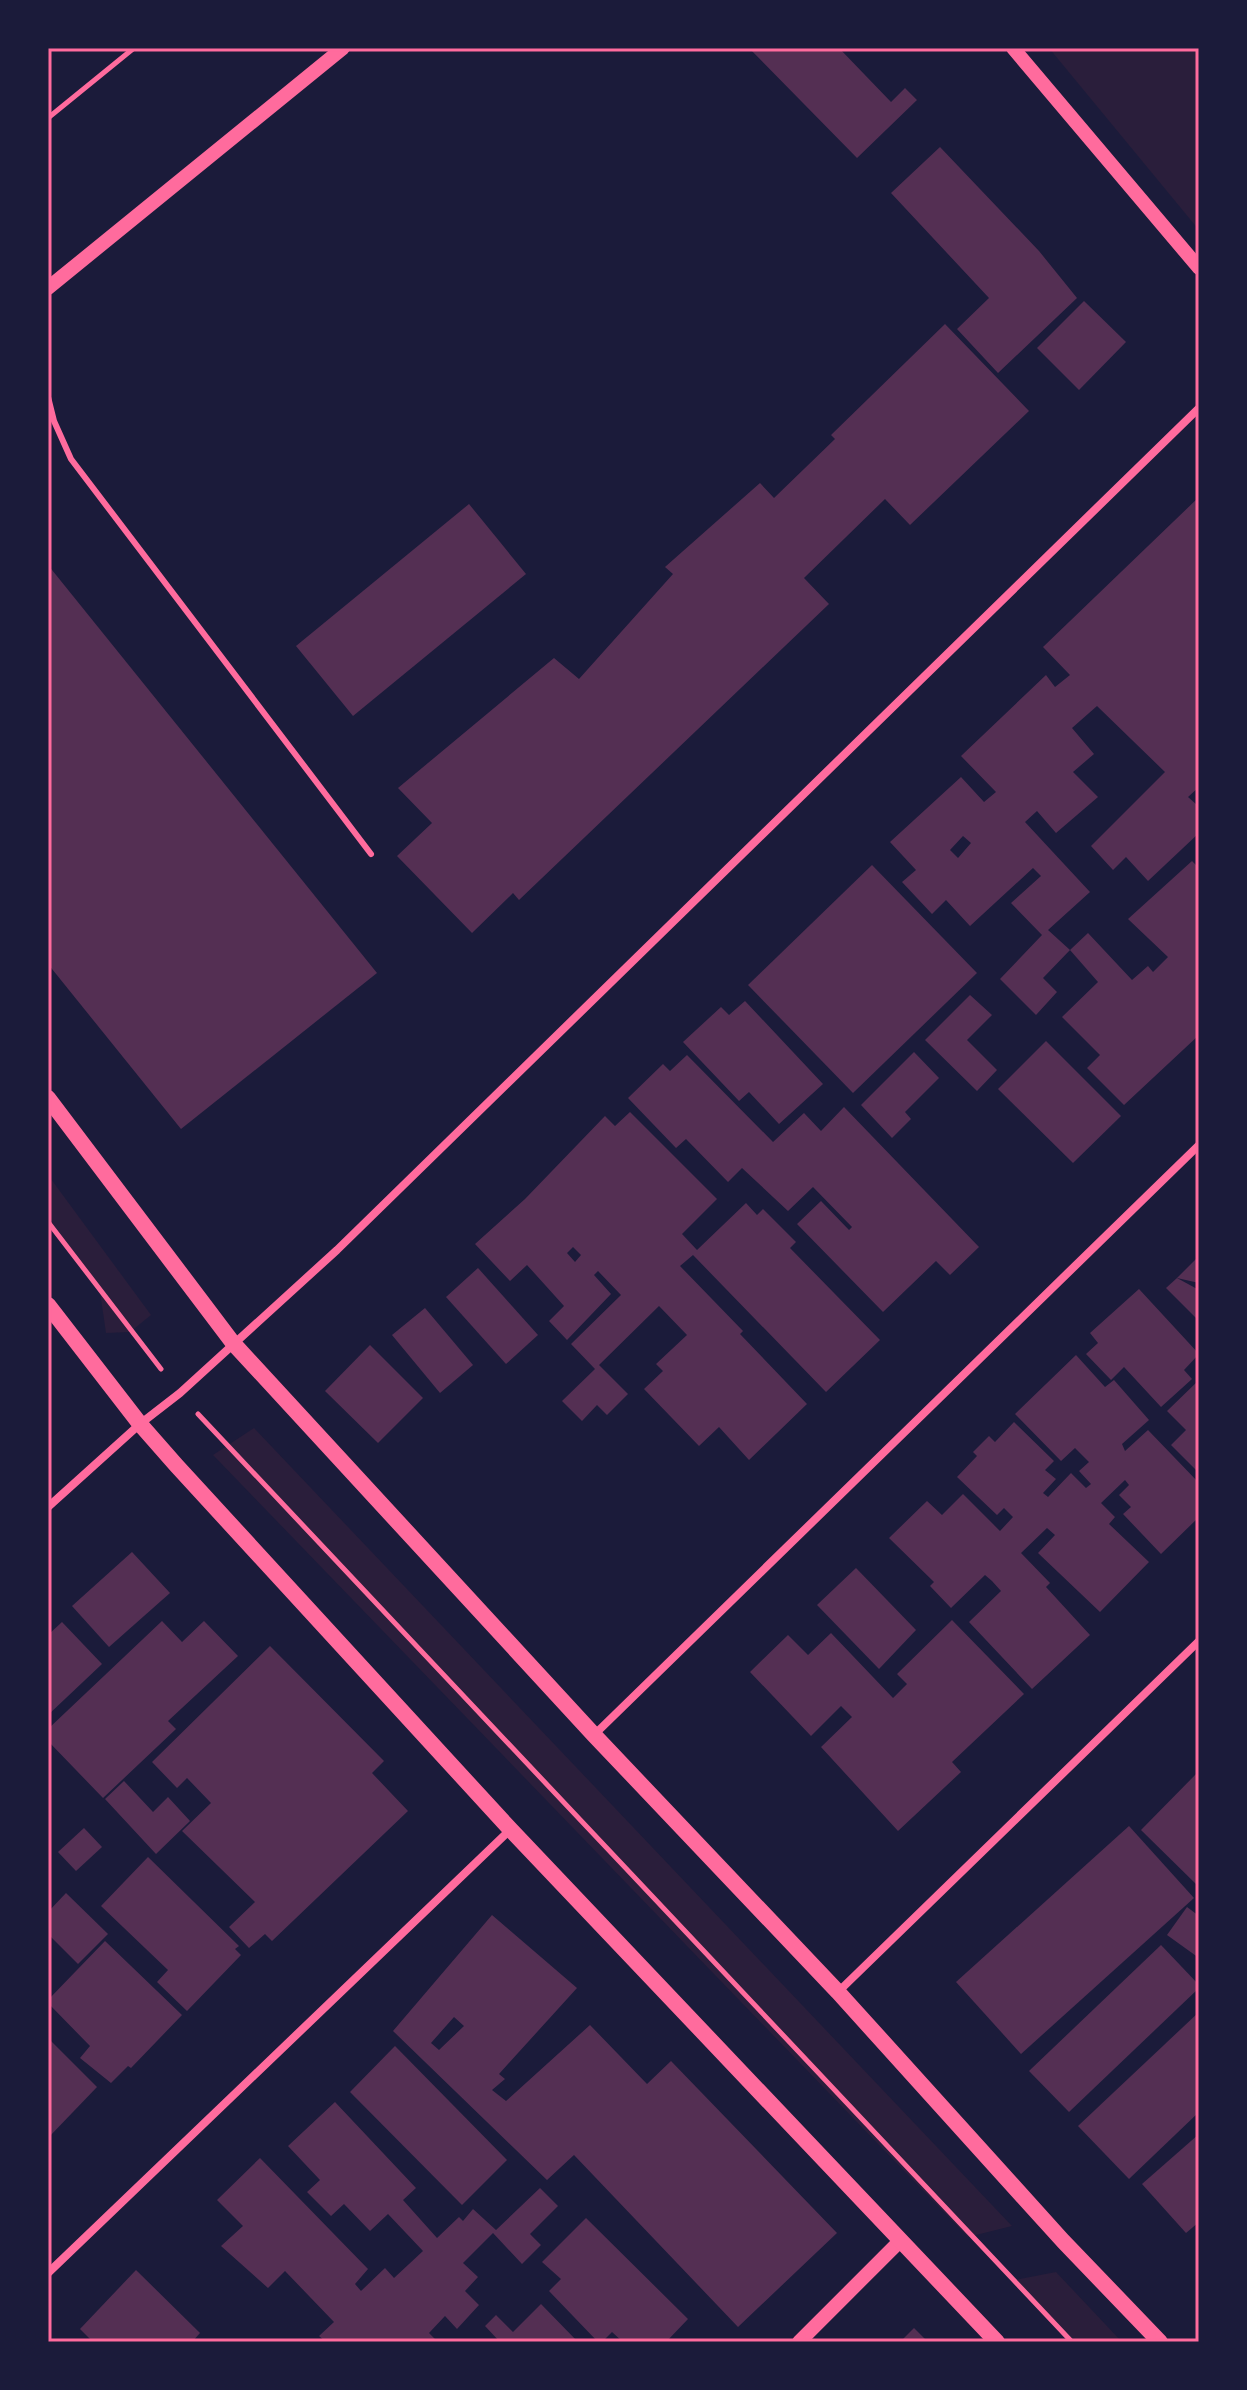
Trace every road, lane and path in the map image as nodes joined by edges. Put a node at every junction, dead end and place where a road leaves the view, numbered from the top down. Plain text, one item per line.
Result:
1 (134, 48) edge
2 (343, 48) edge
3 (1013, 48) edge
4 (48, 118) edge
5 (1199, 268) edge
6 (48, 288) edge
7 (48, 397) edge
8 (1199, 408) edge
9 (371, 854) dead end
10 (48, 1098) edge
11 (1199, 1145) edge
12 (48, 1222) edge
13 (48, 1305) edge
14 (233, 1343) junction
15 (180, 1393) junction
16 (140, 1424) junction
17 (48, 1507) edge
18 (1199, 1641) edge
19 (594, 1735) junction
20 (511, 1830) junction
21 (838, 1992) junction
22 (899, 2242) junction
23 (48, 2273) edge
24 (799, 2342) edge
25 (997, 2342) edge
26 (1072, 2342) edge
27 (1160, 2342) edge

1 - 4 path
2 - 6 street
3 - 5 street
7 - 9 lane
8 - 14 street
10 - 14 main road
11 - 19 street
12 - 15 path
13 - 16 main road
14 - 15 street
14 - 19 main road
15 - 16 street
15 - 26 path
16 - 17 street
16 - 20 main road
18 - 21 street
19 - 21 main road
20 - 22 main road
20 - 23 street
21 - 27 main road
22 - 24 street
22 - 25 main road

